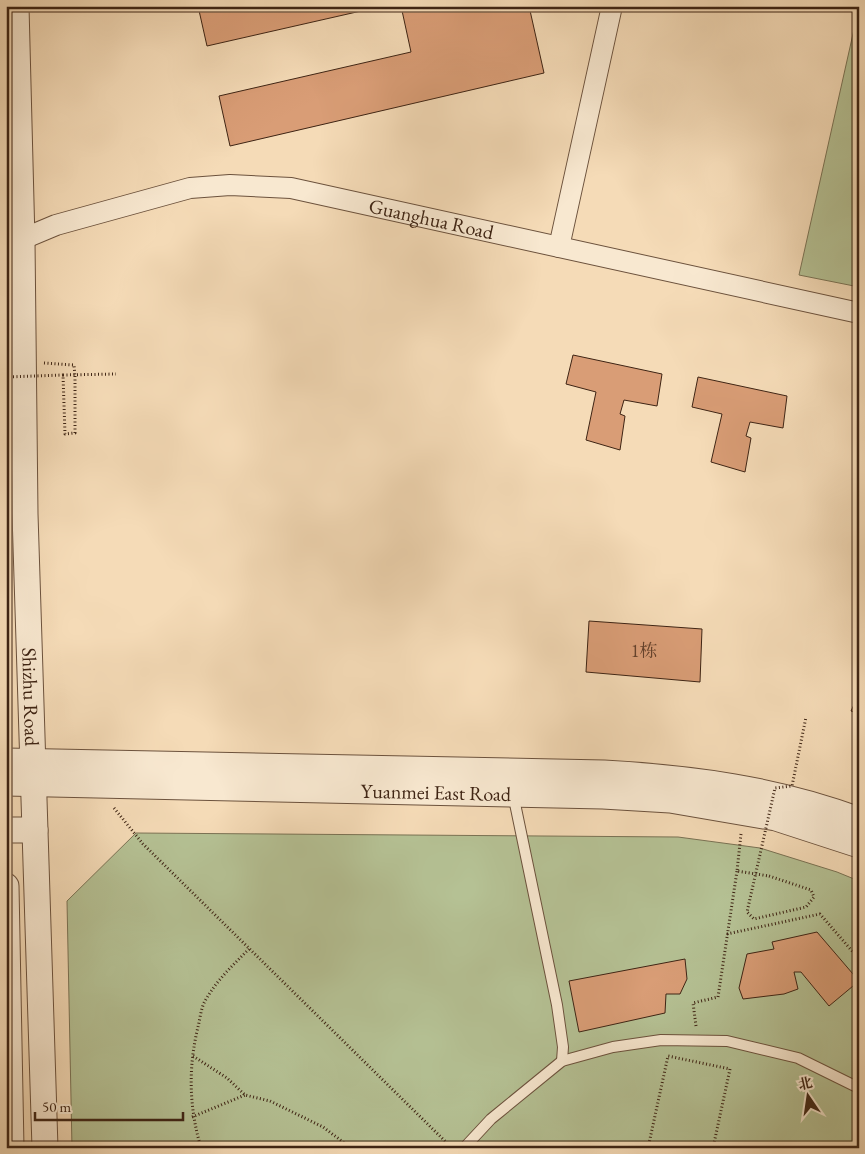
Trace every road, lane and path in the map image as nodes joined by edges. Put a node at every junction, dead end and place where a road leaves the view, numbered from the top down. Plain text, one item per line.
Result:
1 (16, 6) edge
2 (612, 6) edge
3 (14, 243) edge
4 (559, 247) junction
5 (859, 313) edge
6 (15, 369) edge
7 (116, 374) dead end
8 (63, 375) junction
9 (806, 717) dead end
10 (6, 761) edge
11 (33, 771) junction
12 (6, 783) edge
13 (95, 784) junction
14 (513, 794) junction
15 (744, 812) junction
16 (859, 820) edge
17 (6, 830) edge
18 (35, 830) junction
19 (859, 845) edge
20 (737, 871) junction
21 (6, 886) edge
22 (727, 934) junction
23 (249, 949) junction
24 (859, 958) edge
25 (698, 1040) junction
26 (193, 1056) junction
27 (562, 1061) junction
28 (859, 1088) edge
29 (245, 1095) junction
30 (192, 1117) junction
31 (10, 1148) edge
32 (45, 1148) edge
33 (201, 1148) edge
34 (350, 1148) edge
35 (452, 1148) edge
36 (464, 1148) edge
37 (648, 1148) edge
38 (713, 1148) edge

1 - 3 street, Shizhu Road
2 - 4 street
3 - 4 street, Guanghua Road
3 - 6 street, Shizhu Road
4 - 5 street, Guanghua Road
6 - 8 path, bridge
6 - 8 path, bridge
6 - 11 street, Shizhu Road
7 - 8 path, bridge
9 - 20 path, bridge
10 - 11 street, Yuanmei East Road
11 - 12 street, Yuanmei East Road
11 - 13 street, Yuanmei East Road
11 - 16 street, Yuanmei East Road
11 - 18 street, Shizhu Road
13 - 14 street, Yuanmei East Road
13 - 23 path
14 - 15 street, Yuanmei East Road
14 - 27 lane
15 - 19 street, Yuanmei East Road
15 - 20 path
17 - 18 street
18 - 32 street, Shizhu Road
20 - 22 path
21 - 31 street
22 - 24 path
22 - 25 path
23 - 26 path
23 - 35 path
25 - 27 lane
25 - 28 lane
26 - 29 path
26 - 30 path
27 - 36 lane
29 - 30 path
29 - 34 path
30 - 33 path
37 - 38 path

